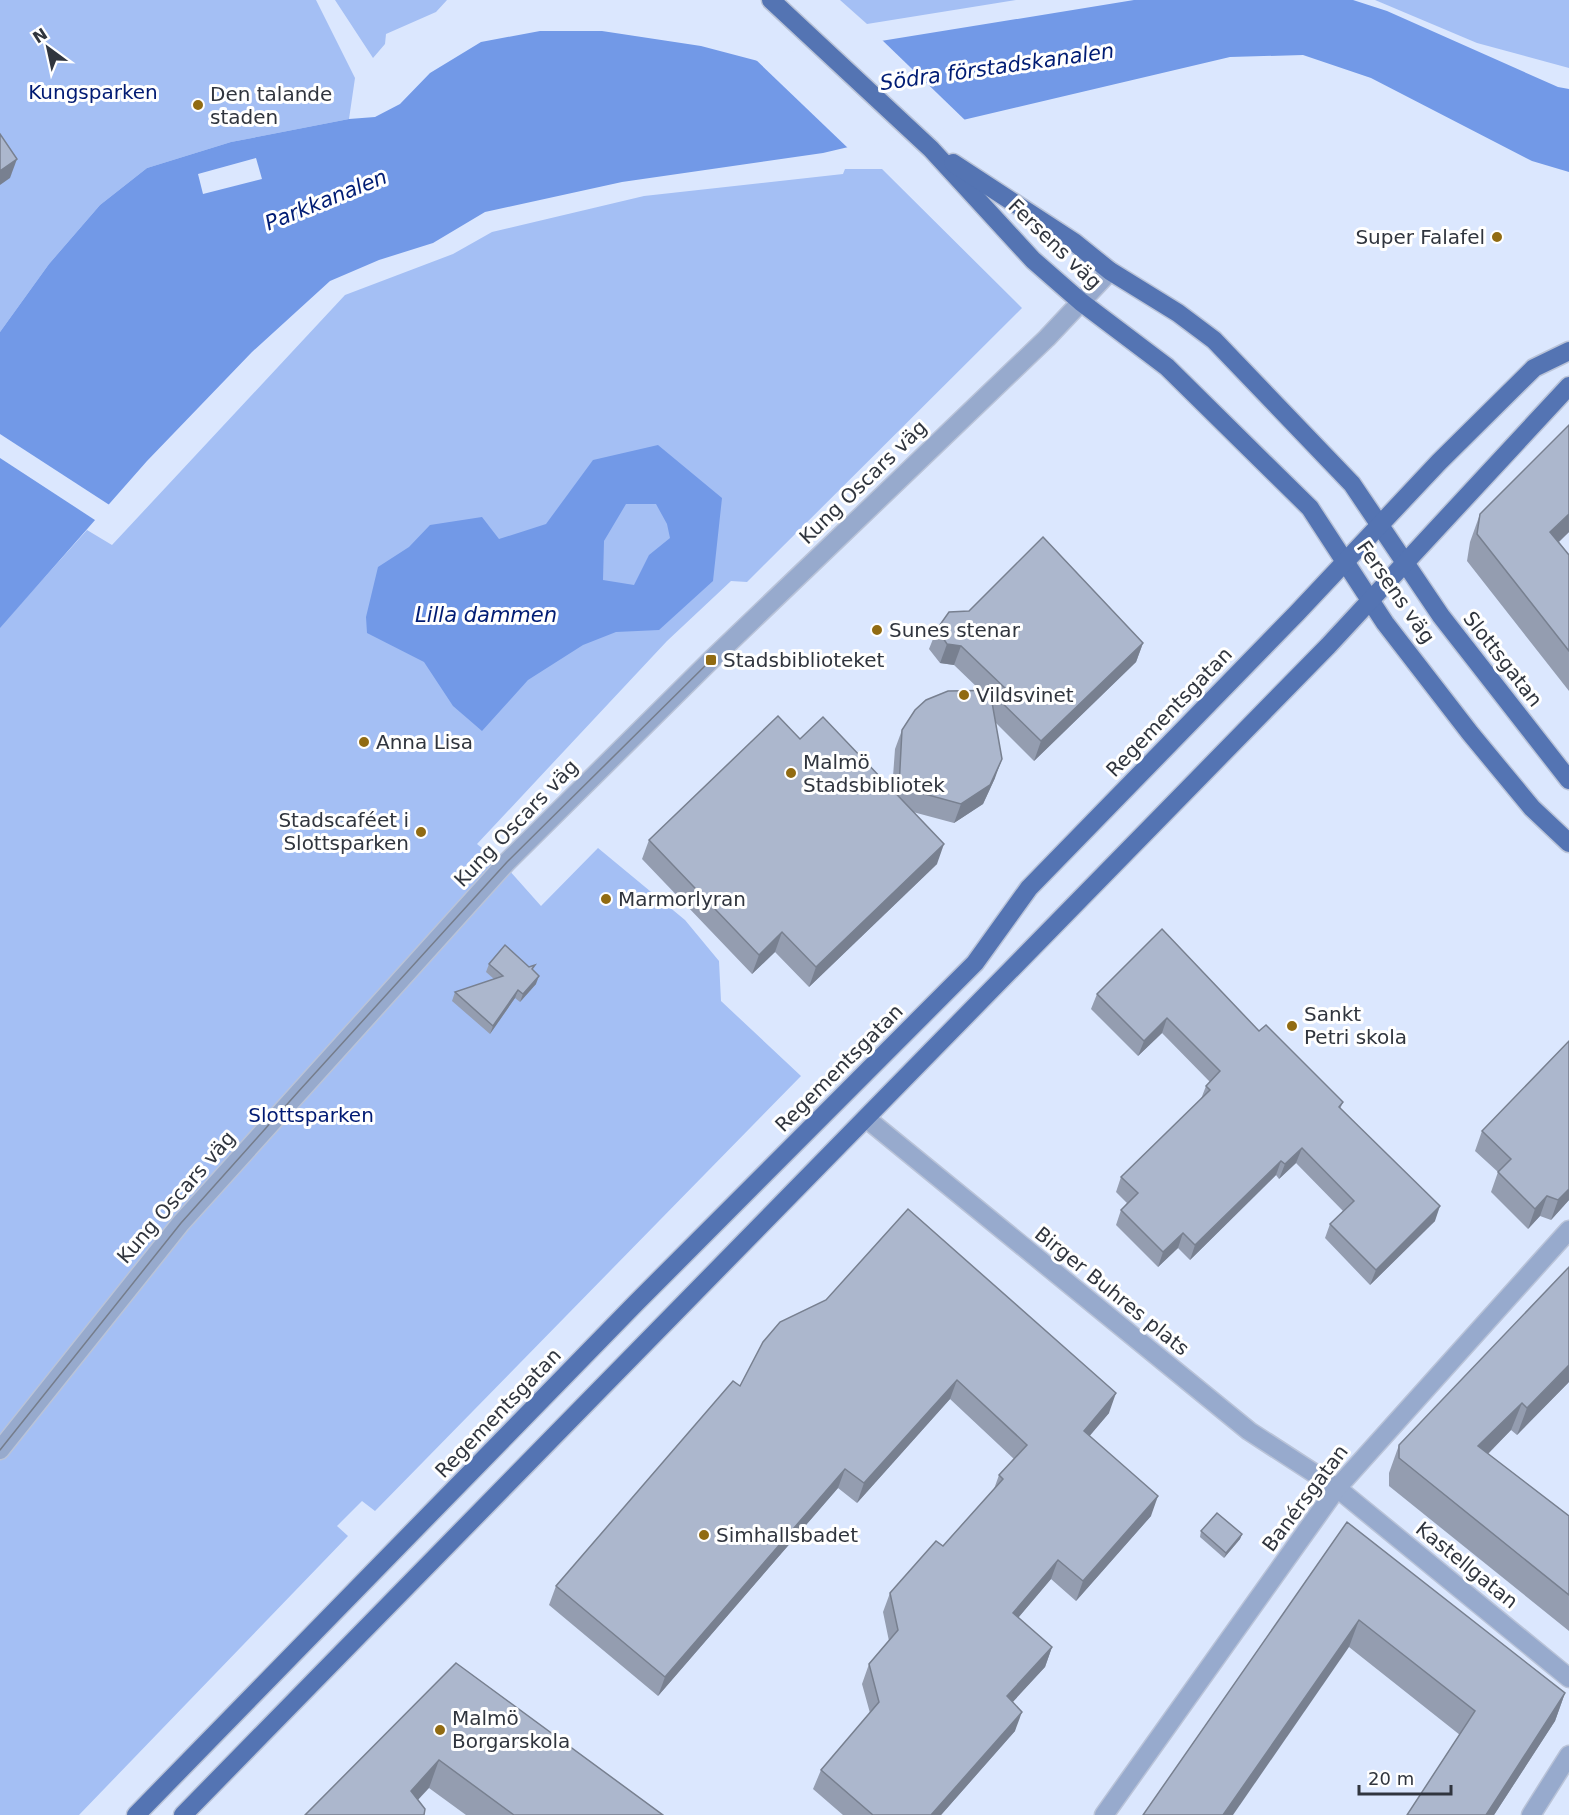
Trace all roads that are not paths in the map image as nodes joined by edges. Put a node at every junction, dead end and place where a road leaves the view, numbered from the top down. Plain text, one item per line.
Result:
1 (771, 0) edge
2 (931, 149) junction
3 (1110, 271) junction
4 (1081, 302) junction
5 (1569, 351) edge
6 (1569, 386) edge
7 (1379, 526) junction
8 (1346, 560) junction
9 (1405, 563) junction
10 (1371, 600) junction
11 (1569, 780) edge
12 (1569, 843) edge
13 (867, 1119) junction
14 (1569, 1230) edge
15 (0, 1450) edge
16 (1337, 1488) junction
17 (1569, 1678) edge
18 (1569, 1755) edge
19 (136, 1815) edge
20 (183, 1815) edge
21 (1104, 1815) edge
22 (1531, 1815) edge

1 - 2 main road
2 - 3 main road, Fersens väg
2 - 4 main road, Fersens väg
3 - 4 street, Kung Oscars väg
3 - 7 main road, Fersens väg
4 - 8 main road, Fersens väg
4 - 15 street, Kung Oscars väg
5 - 7 main road, Regementsgatan
6 - 9 main road
7 - 8 main road, Regementsgatan
7 - 9 main road, Fersens väg
8 - 10 main road, Fersens väg
8 - 19 main road, Regementsgatan
9 - 10 main road
9 - 11 main road, Slottsgatan
10 - 12 main road, Fersens väg
10 - 13 main road
13 - 16 street, Birger Buhres plats
13 - 20 main road
14 - 16 street, Banérsgatan
16 - 17 street, Kastellgatan
16 - 21 street, Banérsgatan
18 - 22 street

